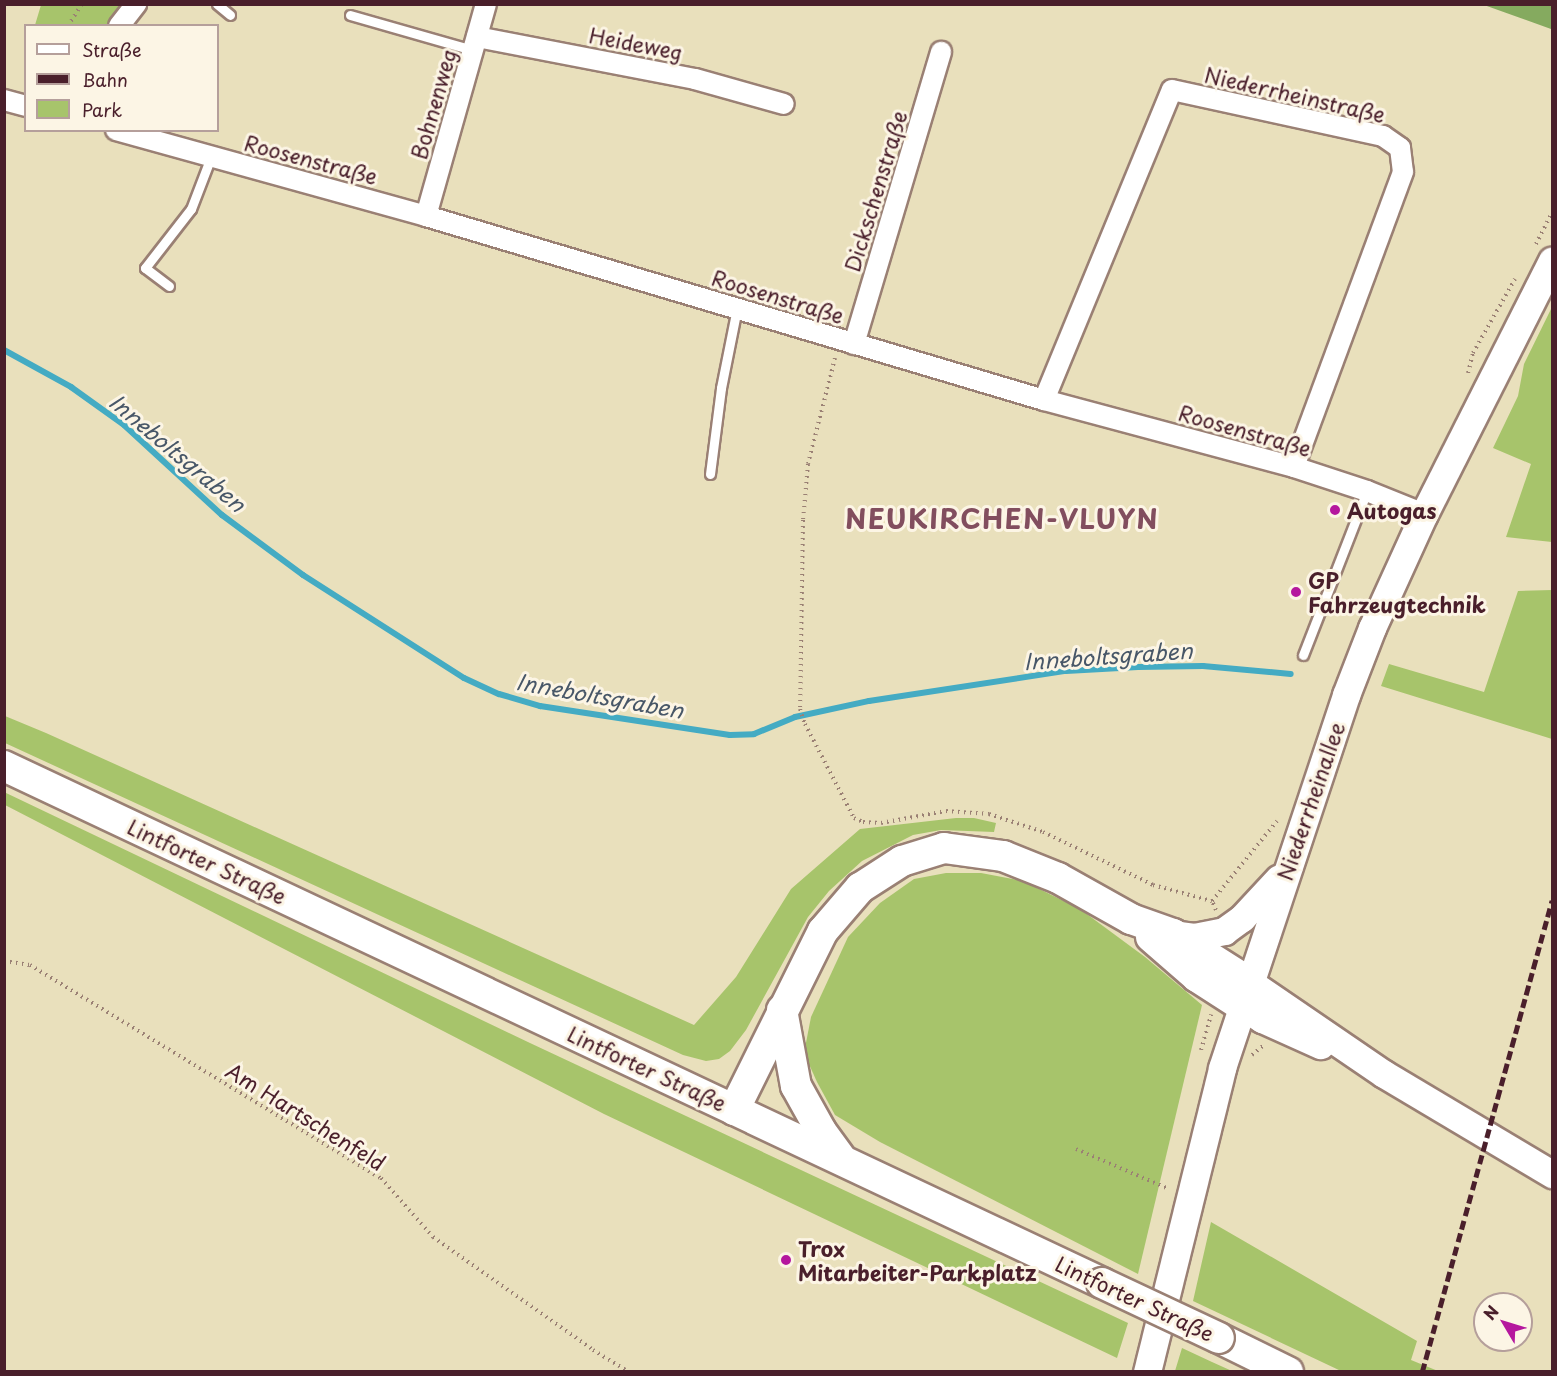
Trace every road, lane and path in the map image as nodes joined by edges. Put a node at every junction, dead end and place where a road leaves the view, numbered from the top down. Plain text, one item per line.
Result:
1 (82, 4) edge
2 (136, 4) edge
3 (217, 4) edge
4 (486, 4) edge
5 (230, 15) dead end
6 (350, 15) dead end
7 (69, 24) edge
8 (121, 24) edge
9 (475, 44) junction
10 (941, 52) dead end
11 (4, 100) edge
12 (784, 104) dead end
13 (24, 105) edge
14 (123, 132) edge
15 (211, 157) junction
16 (426, 216) junction
17 (1552, 261) edge
18 (169, 286) dead end
19 (737, 308) junction
20 (847, 342) junction
21 (1044, 400) junction
22 (1294, 467) junction
23 (710, 474) dead end
24 (1367, 491) junction
25 (1424, 514) junction
26 (1303, 655) dead end
27 (805, 724) dead end
28 (4, 766) edge
29 (1286, 870) junction
30 (1131, 919) junction
31 (1173, 934) junction
32 (4, 961) edge
33 (1245, 994) junction
34 (782, 1010) junction
35 (734, 1110) junction
36 (1076, 1149) dead end
37 (840, 1157) junction
38 (1552, 1174) edge
39 (1190, 1193) junction
40 (629, 1371) edge
41 (1147, 1371) edge
42 (1288, 1371) edge

1 - 7 path
2 - 8 street
3 - 5 lane
4 - 9 street, Bohnenweg
6 - 9 lane
9 - 12 street, Heideweg
9 - 16 street, Bohnenweg
10 - 20 street, Dickschenstraße
11 - 13 street
14 - 15 street, Roosenstraße
15 - 16 street, Roosenstraße
15 - 18 lane
16 - 19 street, Roosenstraße
17 - 25 main road, Niederrheinallee
19 - 20 street, Roosenstraße
19 - 23 lane
20 - 21 street, Roosenstraße
20 - 27 path
21 - 22 street, Roosenstraße
21 - 22 street, Niederrheinstraße
22 - 24 street, Roosenstraße
24 - 25 street, Roosenstraße
24 - 26 lane
25 - 29 main road, Niederrheinallee
28 - 35 main road, Lintforter Straße
29 - 31 main road
29 - 33 main road, Niederrheinallee
30 - 31 main road
30 - 33 main road
30 - 34 main road
31 - 33 main road
32 - 40 path, Am Hartschenfeld
33 - 38 main road
33 - 39 main road, Niederrheinallee
34 - 35 main road
34 - 37 main road
35 - 37 main road, Lintforter Straße
36 - 39 path
37 - 42 main road, Lintforter Straße, bridge
39 - 41 main road, Niederrheinallee

